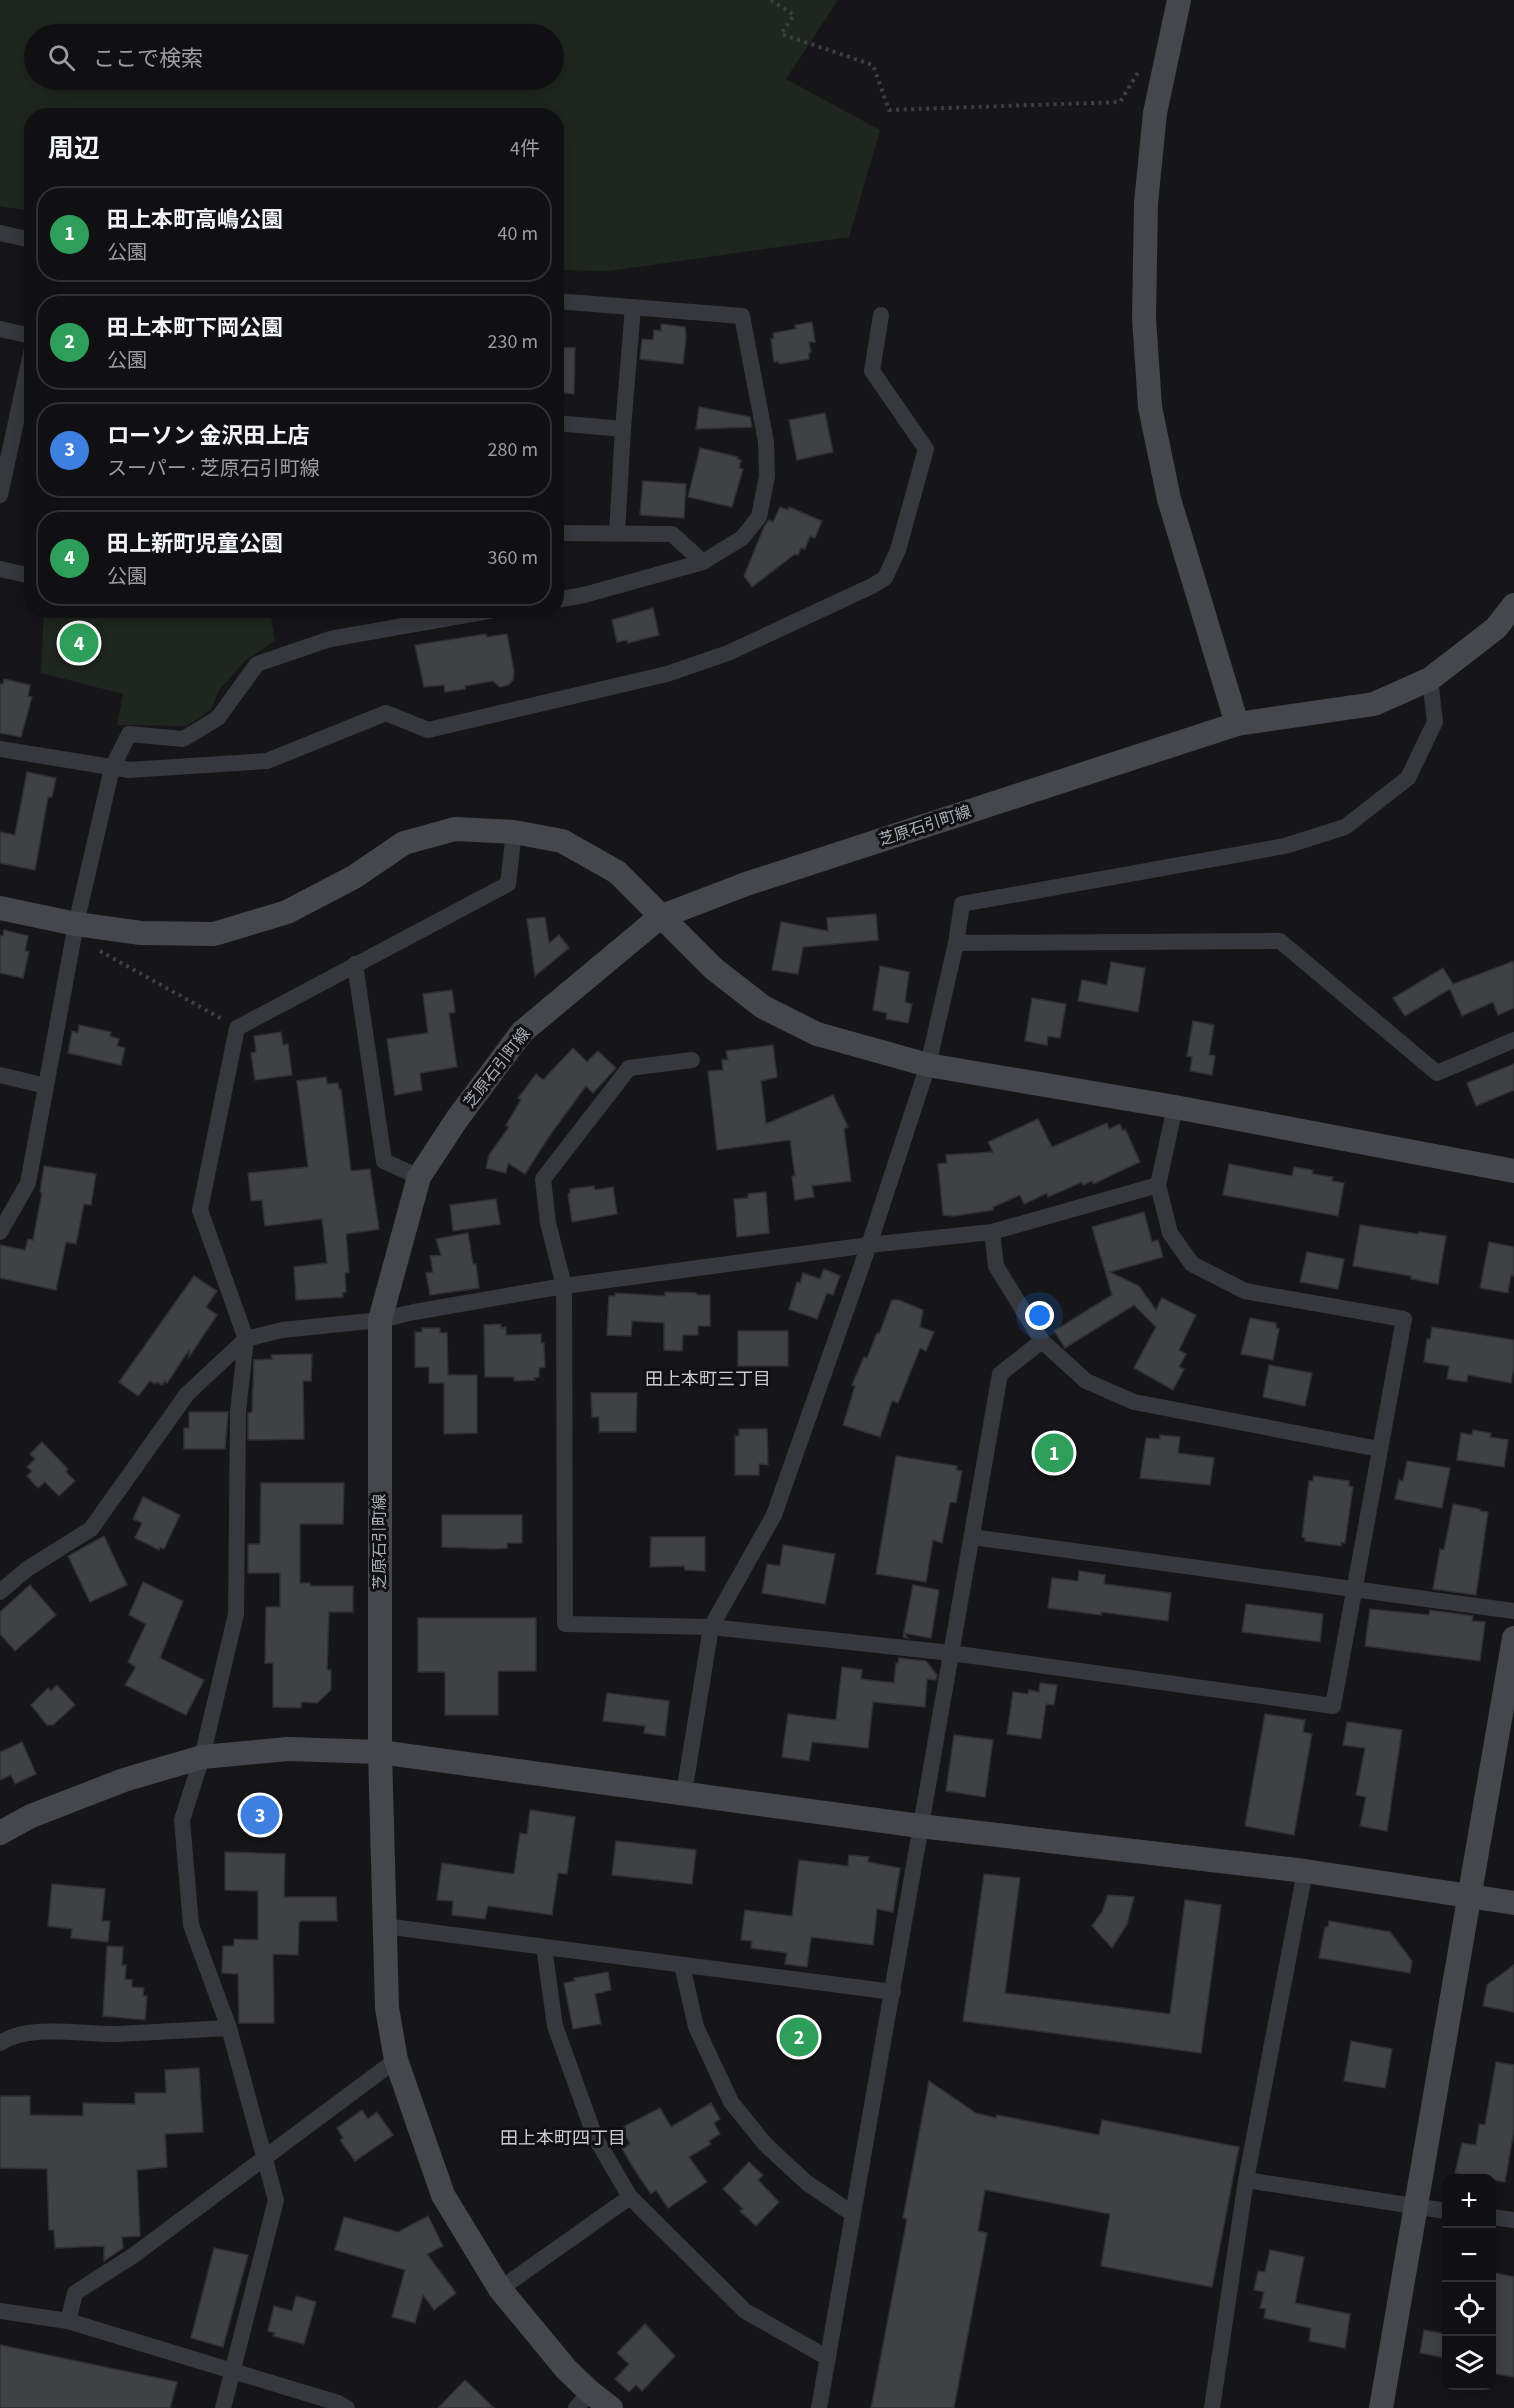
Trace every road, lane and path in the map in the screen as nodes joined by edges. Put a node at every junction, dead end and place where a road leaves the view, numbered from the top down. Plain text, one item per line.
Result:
1 (771, 0) edge
2 (1179, 0) edge
3 (1144, 63) dead end
4 (0, 233) edge
5 (24, 238) edge
6 (564, 302) edge
7 (633, 307) junction
8 (880, 315) dead end
9 (0, 329) edge
10 (24, 334) edge
11 (24, 379) edge
12 (564, 424) edge
13 (623, 429) junction
14 (4, 453) edge
15 (0, 495) edge
16 (564, 533) edge
17 (616, 533) junction
18 (703, 562) junction
19 (0, 569) edge
20 (24, 574) edge
21 (564, 599) edge
22 (1514, 605) edge
23 (449, 618) edge
24 (1430, 679) junction
25 (1237, 724) junction
26 (0, 749) edge
27 (112, 768) junction
28 (514, 832) junction
29 (0, 908) edge
30 (660, 917) junction
31 (76, 924) junction
32 (956, 943) junction
33 (94, 948) dead end
34 (355, 964) junction
35 (237, 1028) junction
36 (1514, 1040) edge
37 (692, 1059) dead end
38 (928, 1065) junction
39 (0, 1075) edge
40 (46, 1086) junction
41 (1175, 1107) junction
42 (1514, 1171) edge
43 (419, 1177) junction
44 (1158, 1185) junction
45 (0, 1232) edge
46 (992, 1232) junction
47 (869, 1245) junction
48 (564, 1286) junction
49 (380, 1320) junction
50 (246, 1340) junction
51 (1042, 1341) junction
52 (1379, 1449) junction
53 (972, 1537) junction
54 (1355, 1588) junction
55 (0, 1592) edge
56 (1514, 1611) edge
57 (711, 1627) junction
58 (1514, 1638) edge
59 (951, 1653) junction
60 (380, 1752) junction
61 (202, 1757) junction
62 (684, 1794) junction
63 (920, 1826) junction
64 (0, 1833) edge
65 (1305, 1871) junction
66 (1470, 1897) junction
67 (1514, 1903) edge
68 (384, 1926) junction
69 (543, 1947) junction
70 (682, 1965) junction
71 (893, 1992) junction
72 (229, 2028) junction
73 (0, 2043) edge
74 (396, 2060) junction
75 (265, 2156) junction
76 (1246, 2180) junction
77 (630, 2197) junction
78 (1414, 2206) junction
79 (1442, 2210) edge
80 (853, 2214) junction
81 (1496, 2218) edge
82 (1514, 2220) edge
83 (500, 2289) junction
84 (0, 2311) edge
85 (68, 2321) junction
86 (828, 2358) junction
87 (232, 2370) junction
88 (583, 2400) edge
89 (223, 2408) edge
90 (347, 2408) edge
91 (610, 2408) edge
92 (819, 2408) edge
93 (1212, 2408) edge
94 (1381, 2408) edge

1 - 3 path
2 - 25 street
4 - 5 street
6 - 7 street
7 - 13 street
7 - 18 street
8 - 27 street
9 - 10 street
11 - 14 street
12 - 13 street
13 - 17 street
14 - 15 street
16 - 17 street
17 - 18 street
18 - 21 street
19 - 20 street
22 - 24 street, 芝原石引町線
23 - 27 street
24 - 25 street, 芝原石引町線
24 - 32 street
25 - 30 street, 芝原石引町線
26 - 27 street
27 - 31 street
28 - 30 street
28 - 31 street
28 - 34 street
29 - 31 street
30 - 38 street
30 - 43 street, 芝原石引町線
31 - 40 street
32 - 36 street
32 - 38 street
33 - 35 path
34 - 35 street
34 - 43 street
35 - 50 street
37 - 48 street
38 - 41 street
38 - 47 street
39 - 40 street
40 - 45 street
41 - 42 street
41 - 44 street
43 - 49 street, 芝原石引町線
44 - 46 street
44 - 52 street
46 - 47 street
46 - 51 street
47 - 48 street
47 - 57 street
48 - 49 street
48 - 57 street
49 - 50 street
49 - 60 street, 芝原石引町線
50 - 55 street
50 - 61 street
51 - 52 street
51 - 53 street
52 - 54 street
53 - 54 street
53 - 59 street
54 - 56 street
54 - 59 street
57 - 59 street
57 - 62 street
58 - 66 street
59 - 63 street
60 - 61 street
60 - 62 street
60 - 68 street, 芝原石引町線
61 - 64 street
61 - 72 street
62 - 63 street
63 - 65 street
63 - 71 street
65 - 66 street
65 - 76 street
66 - 67 street
66 - 78 street
68 - 69 street
68 - 74 street, 芝原石引町線
69 - 70 street
69 - 77 street
70 - 71 street
70 - 80 street
71 - 80 street
72 - 73 street
72 - 75 street
74 - 75 street
74 - 83 street, 芝原石引町線
75 - 85 street
75 - 87 street
76 - 78 street
76 - 93 street
77 - 83 street
77 - 86 street
78 - 79 street
78 - 94 street
80 - 86 street
81 - 82 street
83 - 88 street, 芝原石引町線
84 - 85 street
85 - 87 street
86 - 92 street
87 - 89 street
87 - 90 street
88 - 91 street, 芝原石引町線

